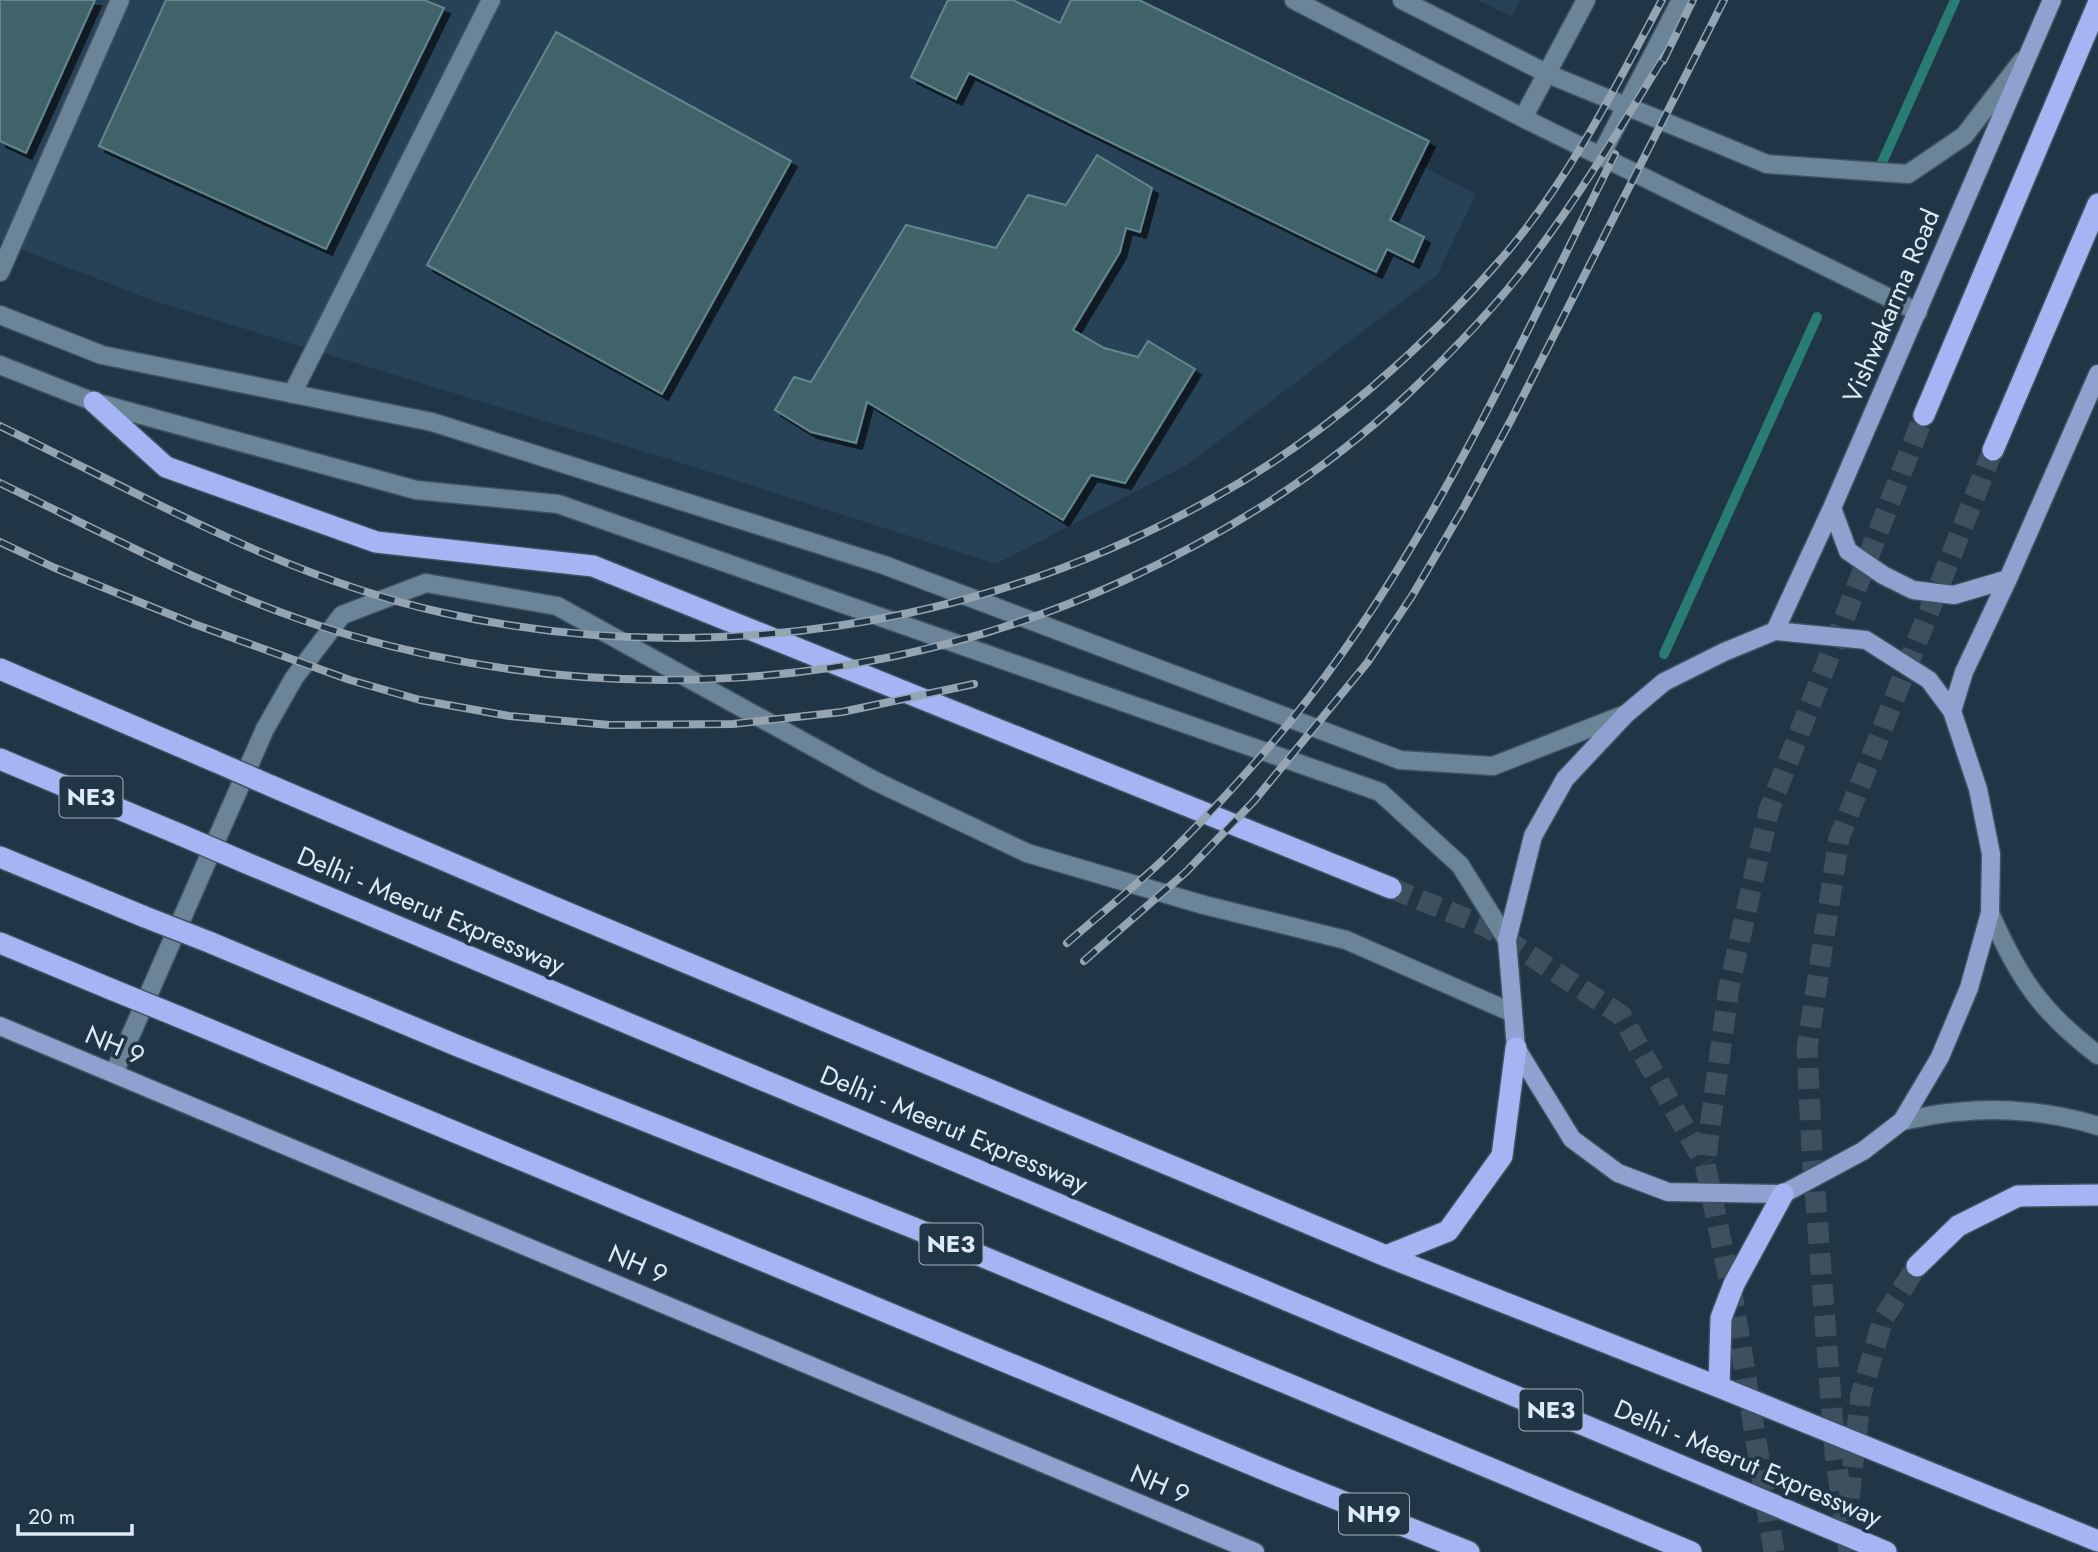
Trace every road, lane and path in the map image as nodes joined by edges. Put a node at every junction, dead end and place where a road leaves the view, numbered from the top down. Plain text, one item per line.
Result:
1 (120, 0) edge
2 (491, 0) edge
3 (1294, 0) edge
4 (1402, 0) edge
5 (1586, 0) edge
6 (1681, 0) edge
7 (2052, 0) edge
8 (2098, 4) edge
9 (2031, 50) junction
10 (1548, 74) junction
11 (1625, 106) junction
12 (1523, 118) junction
13 (1601, 155) junction
14 (2098, 204) edge
15 (0, 272) edge
16 (1918, 312) junction
17 (0, 315) edge
18 (0, 365) edge
19 (2098, 374) edge
20 (292, 394) junction
21 (94, 402) junction
22 (1924, 415) tunnel mouth
23 (1993, 450) tunnel mouth
24 (1832, 508) junction
25 (2008, 579) junction
26 (1775, 631) junction
27 (0, 669) edge
28 (1952, 711) junction
29 (1626, 714) junction
30 (0, 759) edge
31 (0, 857) edge
32 (1391, 888) tunnel mouth
33 (1990, 913) junction
34 (1507, 940) junction
35 (0, 943) edge
36 (1513, 1013) junction
37 (0, 1026) edge
38 (1516, 1048) junction
39 (2098, 1055) edge
40 (114, 1073) junction
41 (1902, 1121) junction
42 (2098, 1126) edge
43 (1783, 1194) junction
44 (2098, 1195) edge
45 (1386, 1256) junction
46 (1917, 1266) tunnel mouth
47 (1719, 1387) junction
48 (2098, 1541) edge
49 (1255, 1552) edge
50 (1469, 1552) edge
51 (1691, 1552) edge
52 (1885, 1552) edge

1 - 15 street
2 - 20 street
3 - 12 street
4 - 10 street
5 - 10 street
6 - 11 street
7 - 9 main road, Vishwakarma Road
8 - 22 highway
9 - 11 street
9 - 16 main road, Vishwakarma Road
10 - 11 street
10 - 12 street
11 - 13 street
12 - 13 street
13 - 16 street
14 - 23 highway
16 - 24 main road, Vishwakarma Road
17 - 20 street
18 - 21 street
19 - 25 main road
20 - 29 street
21 - 32 highway
21 - 34 street
24 - 25 main road
24 - 26 main road, Vishwakarma Road
25 - 28 main road
26 - 28 main road
26 - 29 main road
27 - 45 highway, bridge
28 - 33 main road
29 - 34 main road
30 - 52 highway, Delhi - Meerut Expressway / NE3, bridge
31 - 51 highway, NE3, bridge
33 - 39 street
33 - 41 main road
34 - 36 main road
35 - 50 highway, NH9, bridge
36 - 38 main road
36 - 40 street
37 - 40 main road, NH 9
38 - 43 main road
38 - 45 highway
40 - 49 main road, NH 9
41 - 42 street
41 - 43 main road
43 - 47 highway
44 - 46 highway
45 - 47 highway
47 - 48 highway

